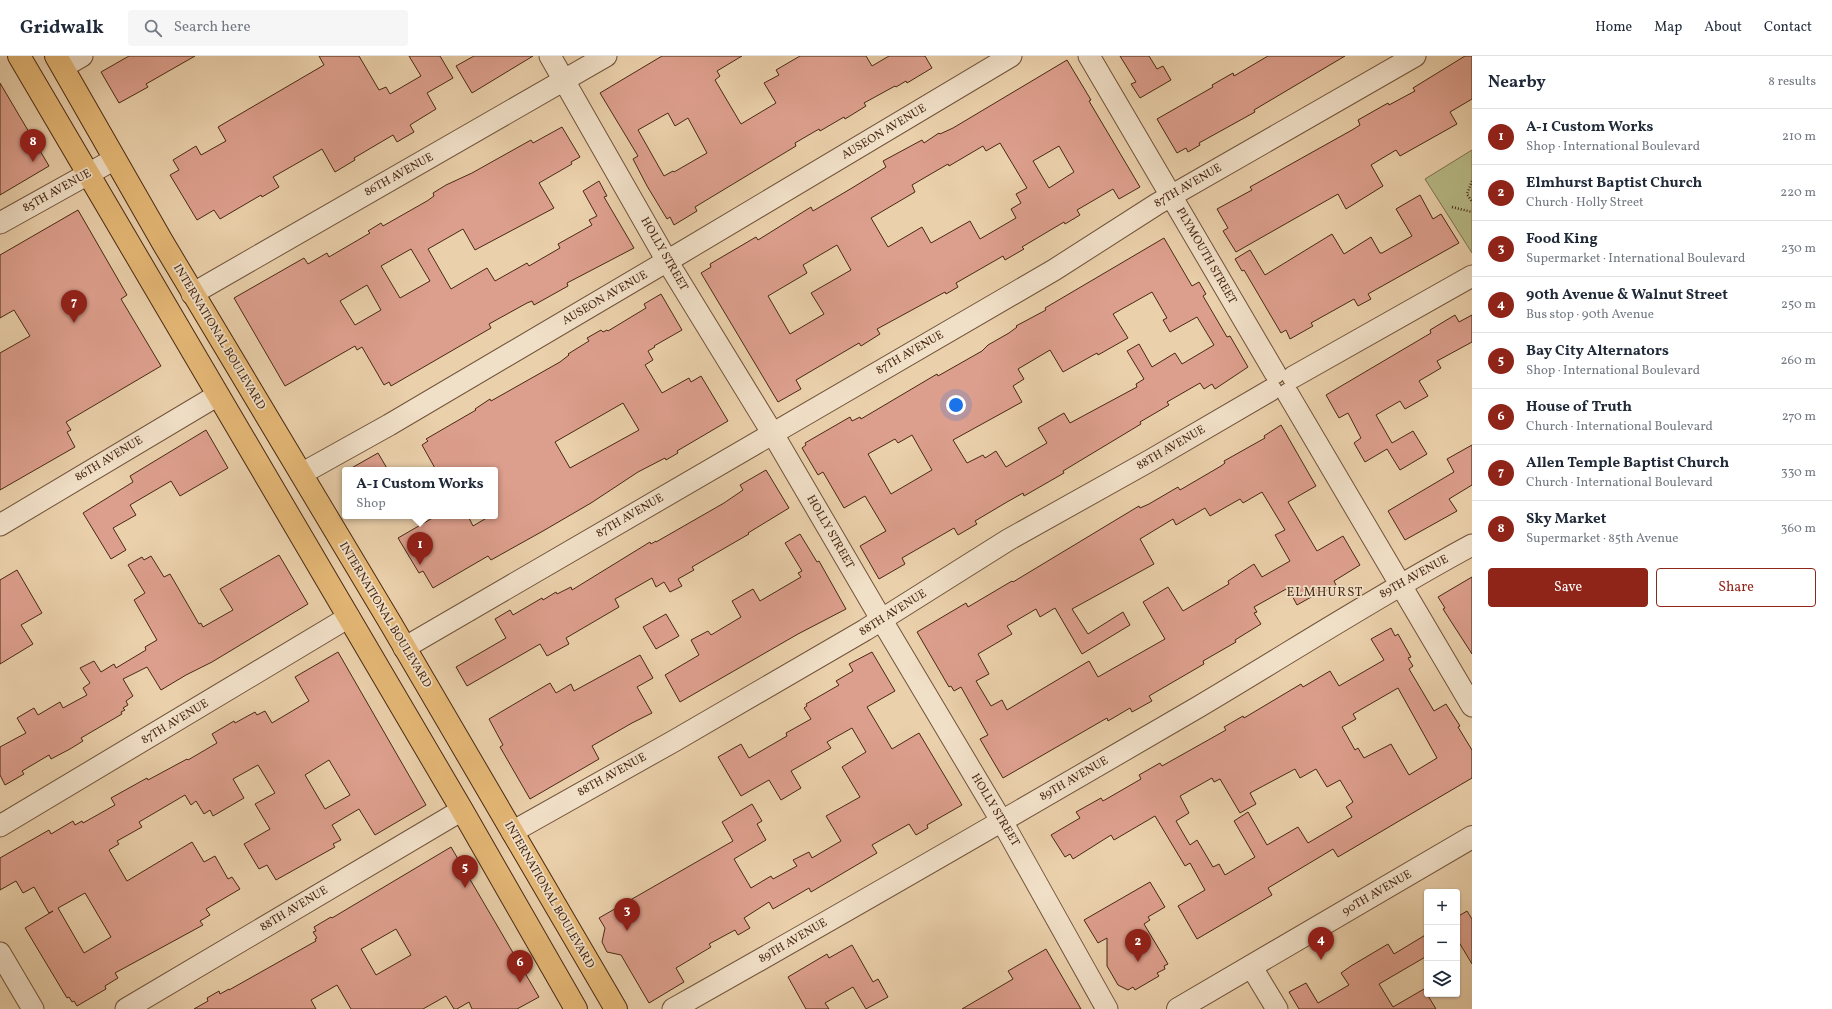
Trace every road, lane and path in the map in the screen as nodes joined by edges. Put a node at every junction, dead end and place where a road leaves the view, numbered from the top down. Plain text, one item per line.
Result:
1 (19, 56) edge
2 (82, 56) edge
3 (550, 56) edge
4 (606, 56) edge
5 (1011, 56) edge
6 (1089, 56) edge
7 (1415, 56) edge
8 (60, 62) edge
9 (564, 81) junction
10 (115, 159) junction
11 (88, 174) junction
12 (1472, 181) edge
13 (1171, 196) junction
14 (1472, 202) edge
15 (1452, 207) dead end
16 (1472, 212) edge
17 (0, 224) edge
18 (667, 261) junction
19 (1472, 276) edge
20 (192, 294) junction
21 (1282, 383) junction
22 (218, 395) junction
23 (773, 434) junction
24 (301, 474) junction
25 (0, 525) edge
26 (1472, 545) edge
27 (1400, 585) junction
28 (350, 617) junction
29 (882, 620) junction
30 (404, 648) junction
31 (1472, 706) edge
32 (462, 810) junction
33 (1002, 821) junction
34 (0, 826) edge
35 (512, 832) junction
36 (1472, 837) edge
37 (0, 954) edge
38 (1251, 966) junction
39 (571, 1007) edge
40 (33, 1009) edge
41 (126, 1009) edge
42 (616, 1009) edge
43 (673, 1009) edge
44 (1107, 1009) edge
45 (1178, 1009) edge
46 (1277, 1009) edge

1 - 11 main road
2 - 8 street
3 - 9 street, HOLLY STREET
4 - 9 street, 86TH AVENUE
5 - 18 street, AUSEON AVENUE
6 - 13 street, PLYMOUTH STREET
7 - 13 street, 87TH AVENUE
8 - 10 main road, INTERNATIONAL BOULEVARD
9 - 18 street, HOLLY STREET
9 - 20 street, 86TH AVENUE
10 - 11 street, 85TH AVENUE
10 - 20 main road, INTERNATIONAL BOULEVARD
11 - 17 street, 85TH AVENUE
11 - 22 main road
12 - 14 path
13 - 21 street, PLYMOUTH STREET
13 - 23 street, 87TH AVENUE
15 - 16 path
18 - 23 street, HOLLY STREET
18 - 24 street, AUSEON AVENUE
19 - 21 street, 88TH AVENUE
20 - 24 main road, INTERNATIONAL BOULEVARD
21 - 27 street, PLYMOUTH STREET
21 - 29 street, 88TH AVENUE
22 - 25 street, 86TH AVENUE
22 - 28 main road
23 - 29 street, HOLLY STREET
23 - 30 street, 87TH AVENUE
24 - 30 main road, INTERNATIONAL BOULEVARD
26 - 27 street, 89TH AVENUE
27 - 31 street, PLYMOUTH STREET
27 - 33 street, 89TH AVENUE
28 - 32 main road
28 - 34 street, 87TH AVENUE
29 - 33 street, HOLLY STREET
29 - 35 street, 88TH AVENUE
30 - 35 main road, INTERNATIONAL BOULEVARD
32 - 39 main road
32 - 41 street, 88TH AVENUE
33 - 43 street, 89TH AVENUE
33 - 44 street, HOLLY STREET
35 - 42 main road, INTERNATIONAL BOULEVARD
36 - 38 street, 90TH AVENUE
37 - 40 street
38 - 45 street, 90TH AVENUE
38 - 46 street

